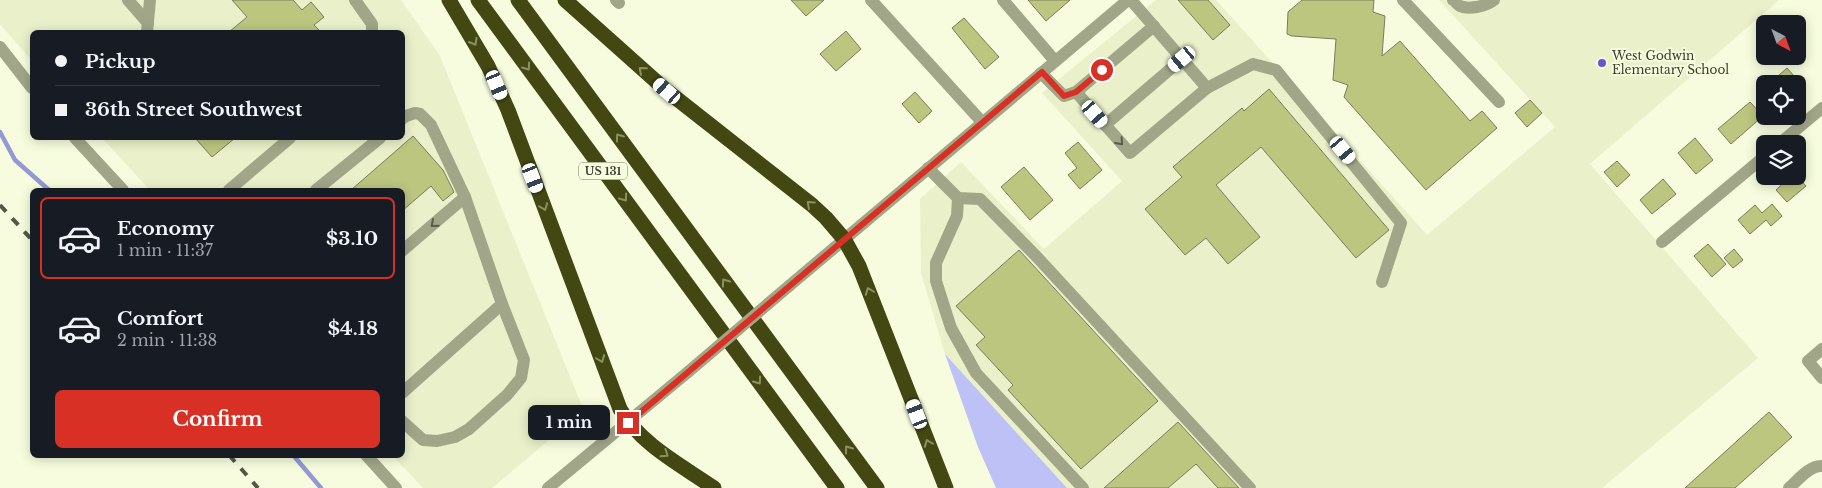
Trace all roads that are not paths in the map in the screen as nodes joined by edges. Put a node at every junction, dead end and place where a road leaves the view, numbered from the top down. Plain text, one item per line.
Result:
1 (128, 0) edge
2 (150, 0) edge
3 (355, 0) edge
4 (449, 0) edge
5 (478, 0) edge
6 (518, 0) edge
7 (565, 0) edge
8 (870, 0) edge
9 (1003, 0) edge
10 (1130, 0) edge
11 (1403, 0) edge
12 (1453, 0) edge
13 (1494, 0) edge
14 (1154, 26) junction
15 (148, 28) edge
16 (372, 30) edge
17 (0, 47) edge
18 (1182, 59) junction
19 (1055, 61) junction
20 (1042, 72) junction
21 (30, 85) edge
22 (1207, 88) junction
23 (1076, 92) junction
24 (1499, 102) dead end
25 (1822, 108) edge
26 (405, 117) edge
27 (982, 122) junction
28 (1104, 125) junction
29 (1790, 135) edge
30 (77, 140) edge
31 (288, 140) edge
32 (378, 140) edge
33 (1756, 164) edge
34 (928, 168) junction
35 (121, 188) edge
36 (231, 188) edge
37 (318, 188) edge
38 (465, 197) junction
39 (958, 198) junction
40 (844, 239) junction
41 (1662, 242) dead end
42 (405, 248) edge
43 (1382, 282) dead end
44 (502, 304) junction
45 (1822, 348) edge
46 (1822, 378) edge
47 (405, 390) edge
48 (628, 423) junction
49 (405, 424) edge
50 (369, 458) edge
51 (1822, 466) edge
52 (396, 488) edge
53 (548, 488) edge
54 (714, 488) edge
55 (837, 488) edge
56 (877, 488) edge
57 (946, 488) edge
58 (1083, 488) edge
59 (1250, 488) edge
60 (1789, 488) edge

1 - 15 street
2 - 15 street
3 - 16 street
4 -> 48 highway
5 -> 55 highway, US 131
56 -> 6 highway, US 131
40 -> 7 highway
8 - 27 street
9 - 19 street
10 - 14 street
10 - 19 street
11 - 24 street
12 - 13 street
14 - 18 street
14 - 23 street
17 - 21 street
18 - 22 street
18 - 28 street
19 - 20 street
20 - 23 street
20 - 27 street
28 -> 22 street
22 - 43 street
23 - 28 street
25 - 29 street
26 - 38 street
27 - 34 street
30 - 35 street
31 - 36 street
32 - 37 street
33 - 41 street
34 - 39 street
34 - 40 street
38 -> 42 street
38 - 44 street
39 - 58 street
39 - 59 street
40 - 48 street, bridge
57 -> 40 highway
44 - 47 street
44 - 49 street
45 - 46 street
48 - 53 street
48 -> 54 highway
50 - 52 street
51 - 60 street

